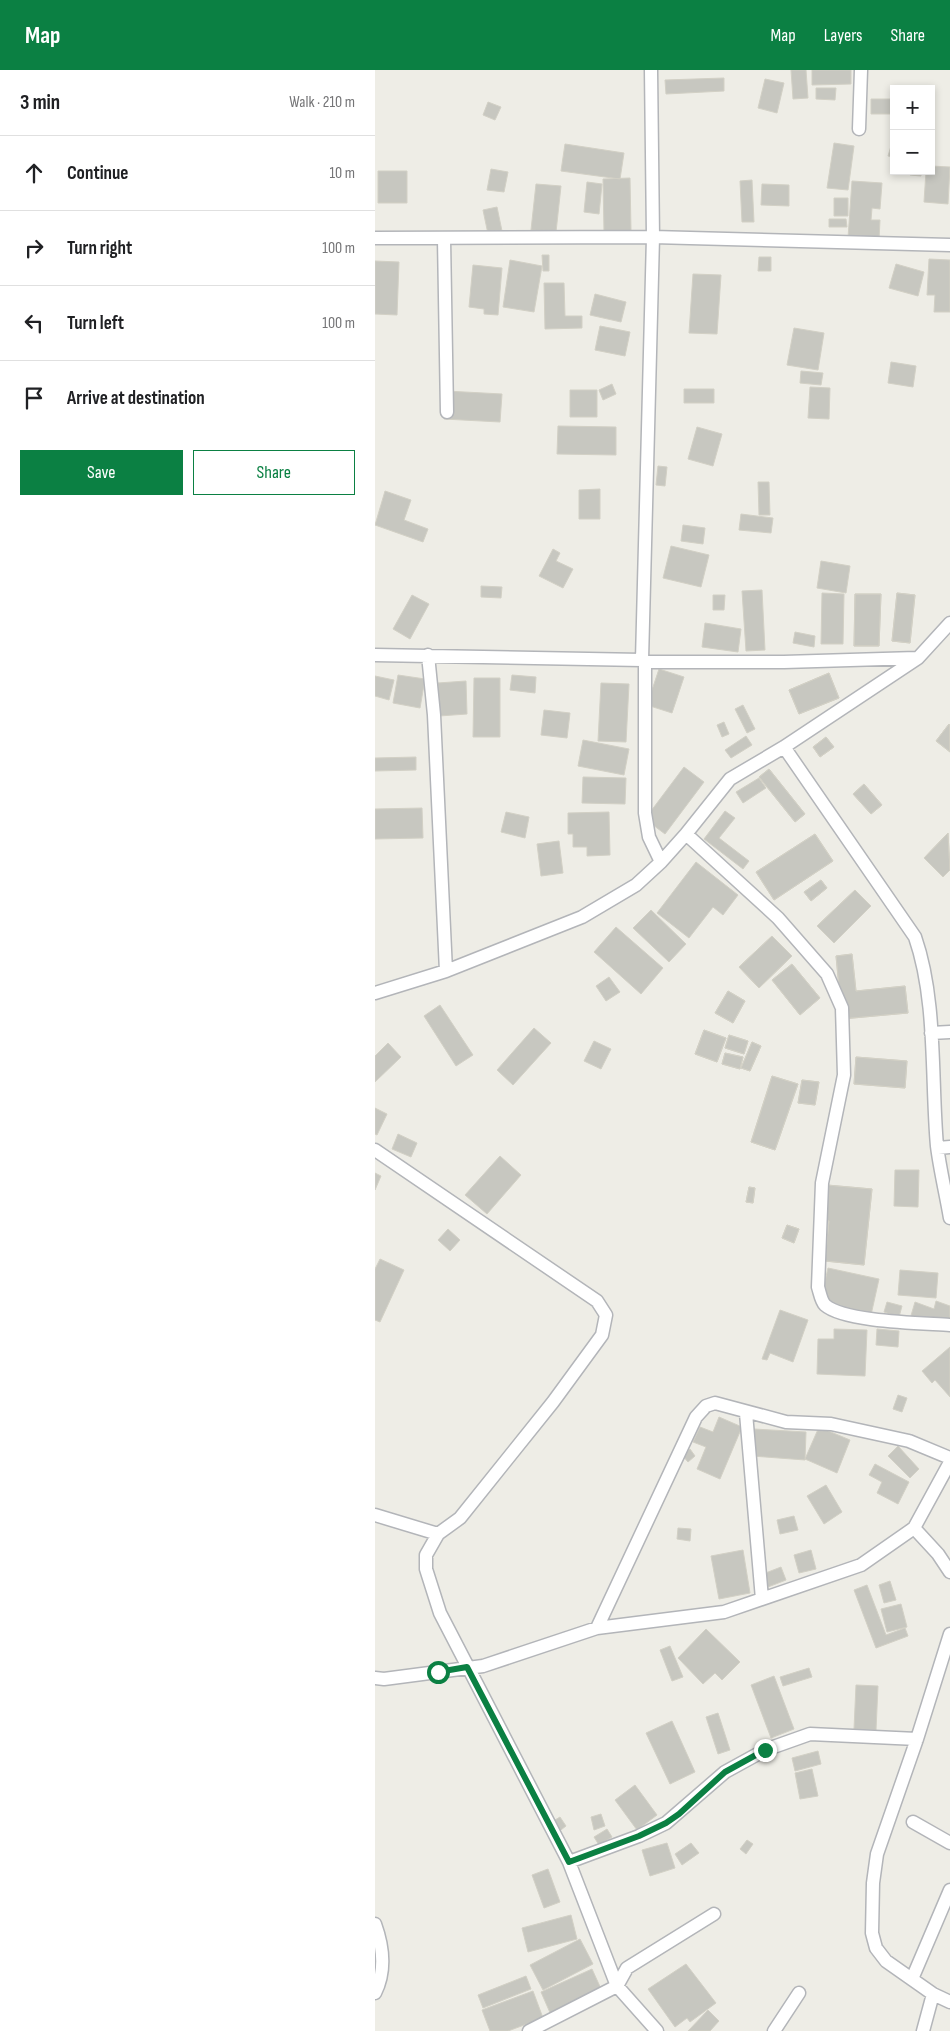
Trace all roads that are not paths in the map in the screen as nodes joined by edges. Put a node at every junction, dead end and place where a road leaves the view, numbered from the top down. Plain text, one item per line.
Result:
1 (651, 70) edge
2 (861, 70) edge
3 (859, 129) dead end
4 (375, 238) edge
5 (653, 238) junction
6 (444, 239) junction
7 (950, 245) edge
8 (447, 412) dead end
9 (950, 624) edge
10 (428, 655) junction
11 (375, 656) edge
12 (918, 658) junction
13 (644, 661) junction
14 (784, 747) junction
15 (686, 834) junction
16 (661, 862) junction
17 (447, 971) junction
18 (375, 993) edge
19 (950, 1032) edge
20 (931, 1033) junction
21 (944, 1147) edge
22 (375, 1150) edge
23 (950, 1218) edge
24 (950, 1325) edge
25 (746, 1413) junction
26 (950, 1458) edge
27 (950, 1462) edge
28 (375, 1514) edge
29 (914, 1528) junction
30 (438, 1534) junction
31 (950, 1572) edge
32 (762, 1599) junction
33 (597, 1628) junction
34 (950, 1634) edge
35 (467, 1667) junction
36 (375, 1678) edge
37 (917, 1739) junction
38 (913, 1822) dead end
39 (950, 1843) edge
40 (569, 1862) junction
41 (950, 1890) edge
42 (714, 1914) dead end
43 (375, 1924) edge
44 (912, 1978) junction
45 (617, 1986) junction
46 (375, 1992) edge
47 (799, 1992) dead end
48 (933, 1994) junction
49 (950, 2002) edge
50 (529, 2031) edge
51 (657, 2031) edge
52 (774, 2031) edge
53 (923, 2031) edge

1 - 5 street
2 - 3 street
4 - 6 street
5 - 6 street
5 - 7 street
5 - 13 street
6 - 8 street
9 - 12 street
10 - 11 street
10 - 13 street
10 - 17 street
12 - 13 street
12 - 14 street
13 - 16 street
14 - 15 street
14 - 20 street
15 - 16 street
15 - 24 street
16 - 17 street
17 - 18 street
19 - 20 street
20 - 21 street
21 - 23 street
22 - 30 street
25 - 26 street
25 - 32 street
25 - 33 street
27 - 29 street
28 - 30 street
29 - 31 street
29 - 32 street
30 - 35 street
32 - 33 street
33 - 35 street
34 - 37 street
35 - 36 street
35 - 40 street
37 - 40 street
37 - 44 street
38 - 39 street
40 - 45 street
41 - 44 street
42 - 45 street
43 - 46 street
44 - 48 street
45 - 50 street
45 - 51 street
47 - 52 street
48 - 49 street
48 - 53 street

